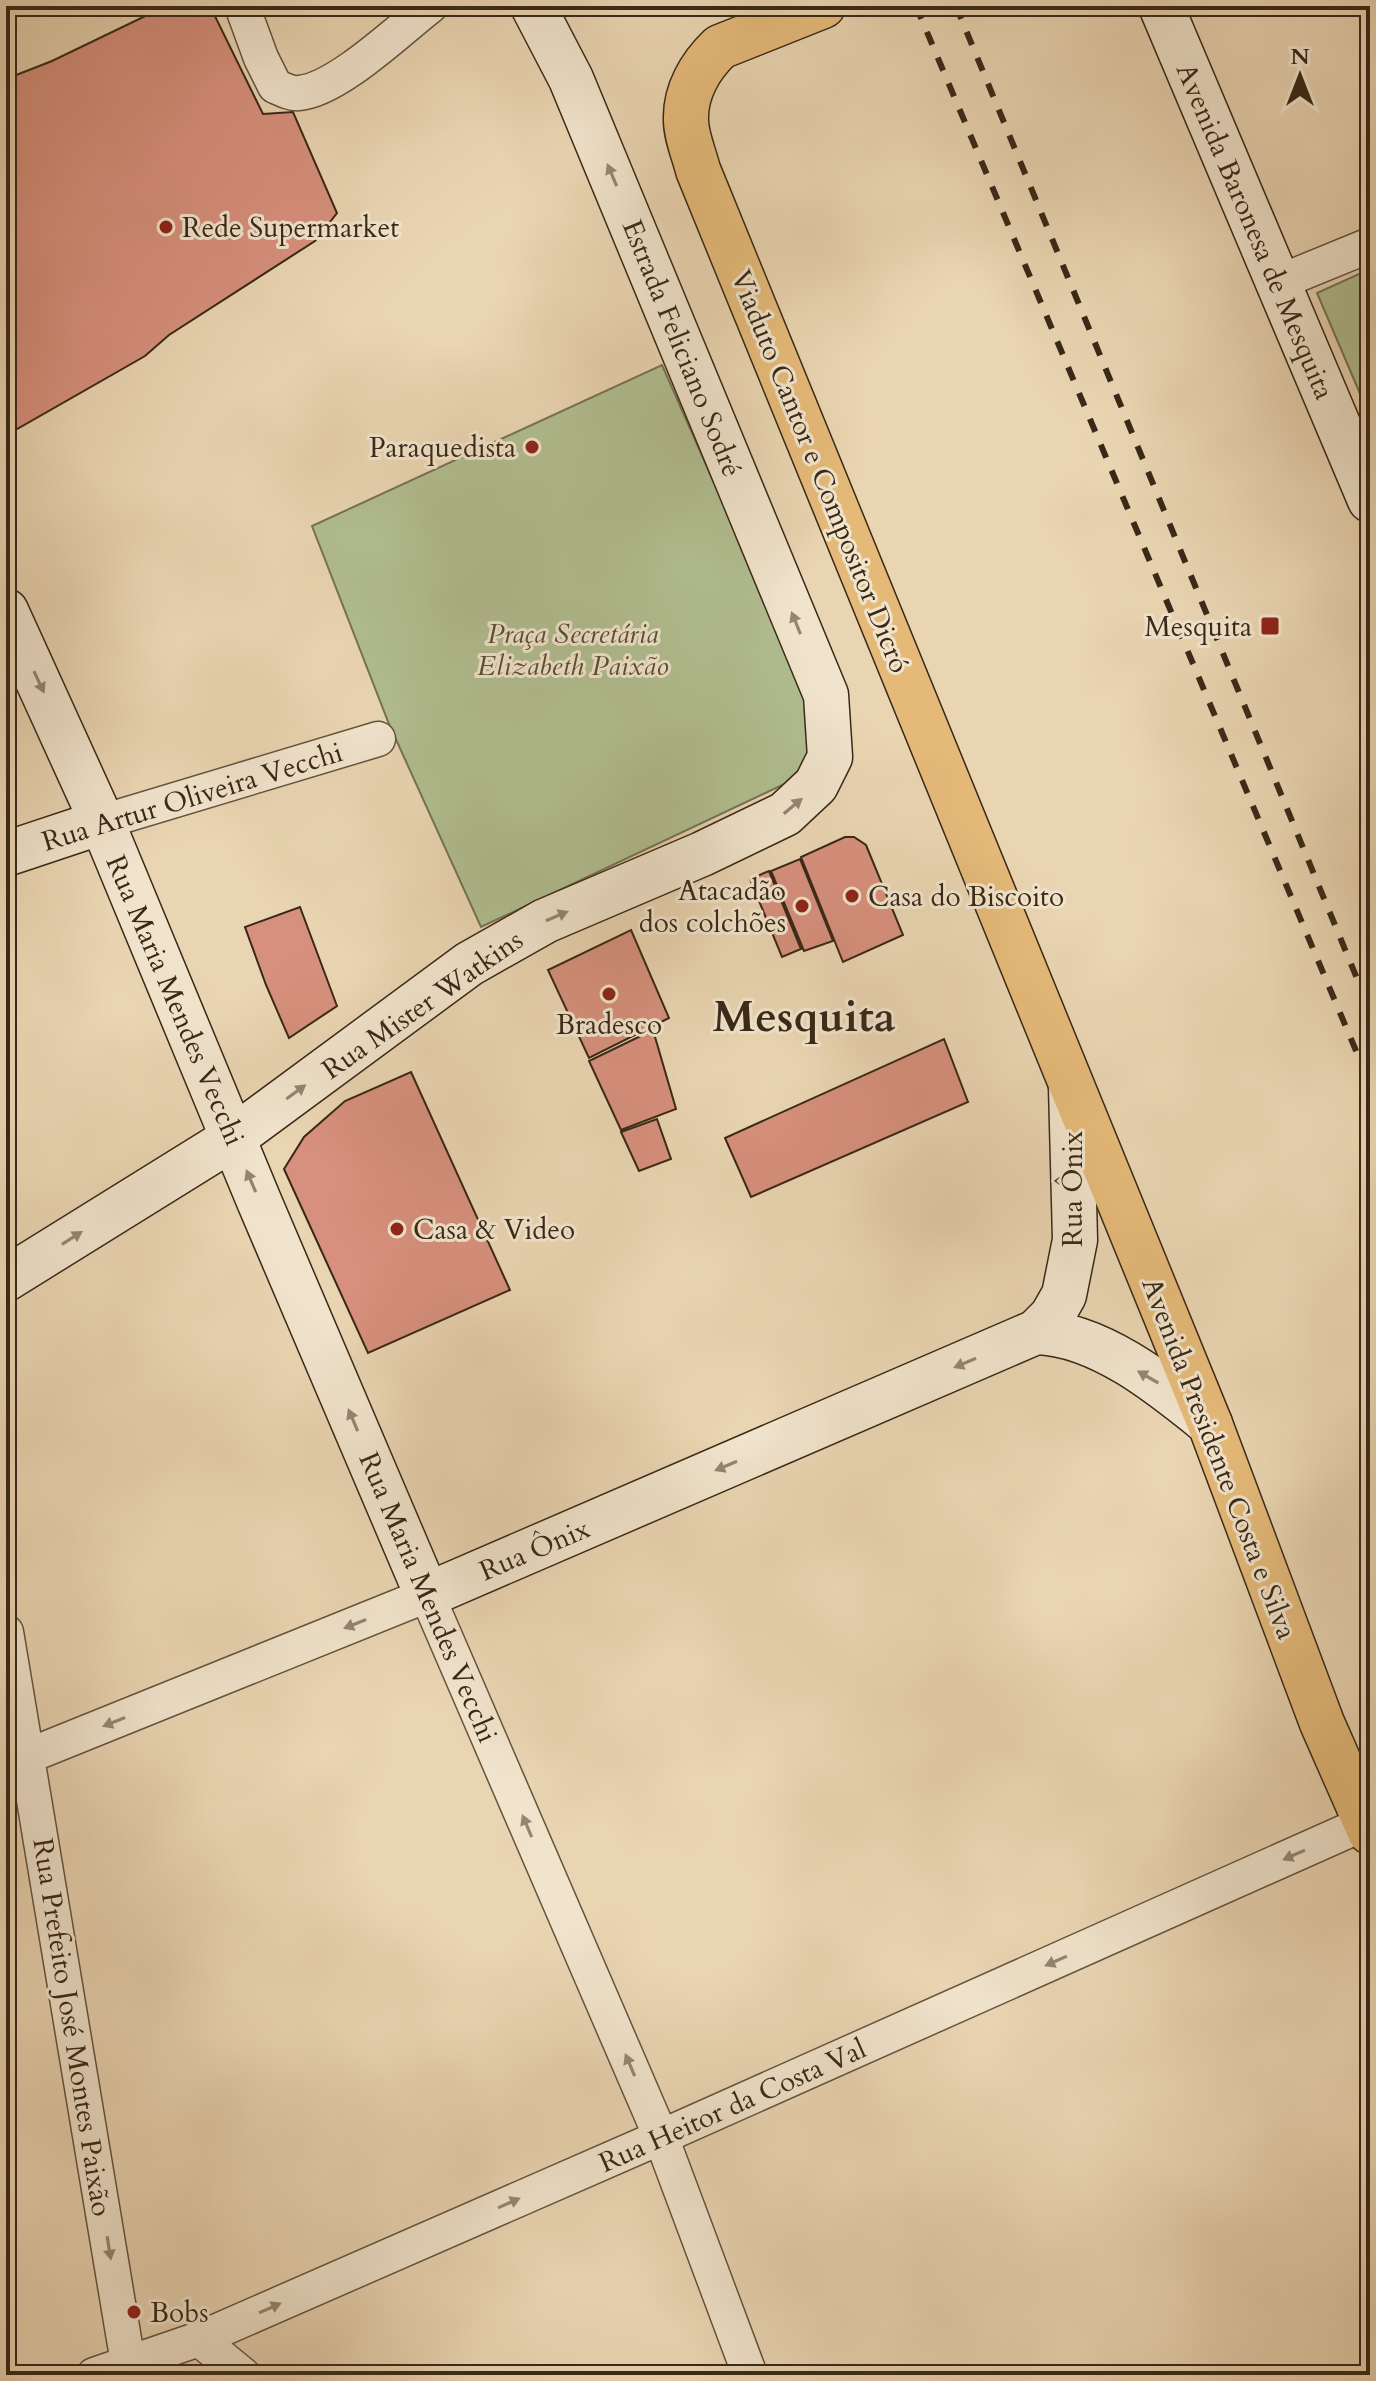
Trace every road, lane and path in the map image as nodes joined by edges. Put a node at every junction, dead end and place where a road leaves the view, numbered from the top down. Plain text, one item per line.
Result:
1 (242, 6) edge
2 (430, 6) edge
3 (533, 6) edge
4 (823, 6) edge
5 (1161, 6) edge
6 (1370, 245) edge
7 (1277, 283) junction
8 (1370, 500) edge
9 (6, 611) edge
10 (826, 695) joint
11 (378, 739) dead end
12 (102, 822) junction
13 (6, 854) edge
14 (1070, 1085) junction
15 (233, 1138) junction
16 (6, 1279) edge
17 (1036, 1332) junction
18 (1210, 1424) junction
19 (427, 1595) junction
20 (6, 1632) edge
21 (28, 1756) junction
22 (1367, 1828) edge
23 (661, 2137) junction
24 (199, 2339) junction
25 (129, 2369) edge
26 (94, 2375) edge
27 (243, 2375) edge
28 (750, 2375) edge

1 - 2 street
10 -> 3 main road, Estrada Feliciano Sodré
4 - 14 main road, Viaduto Cantor e Compositor Dicró
5 - 7 main road, Avenida Baronesa de Mesquita
6 - 7 street
7 - 8 main road, Avenida Baronesa de Mesquita
9 -> 12 main road, Rua Maria Mendes Vecchi
15 -> 10 main road, Rua Mister Watkins
11 - 12 street, Rua Artur Oliveira Vecchi
12 - 13 main road, Rua Artur Oliveira Vecchi
12 - 15 main road, Rua Maria Mendes Vecchi
14 - 17 main road, Rua Ônix
14 - 18 main road, Avenida Presidente Costa e Silva
16 -> 15 main road, Rua Mister Watkins
19 -> 15 main road, Rua Maria Mendes Vecchi
18 -> 17 main road
17 -> 19 main road, Rua Ônix
18 - 22 main road, Avenida Presidente Costa e Silva
19 -> 21 street, Rua Ônix
23 -> 19 street, Rua Maria Mendes Vecchi
20 - 21 street, Rua Prefeito José Montes Paixão
21 -> 25 street, Rua Prefeito José Montes Paixão
22 -> 23 street, Rua Heitor da Costa Val
24 -> 23 street, Rua Heitor da Costa Val
23 - 28 street, Rua Maria Mendes Vecchi
24 - 25 street, Rua Heitor da Costa Val
24 - 27 street
25 - 26 street, Rua Heitor da Costa Val

